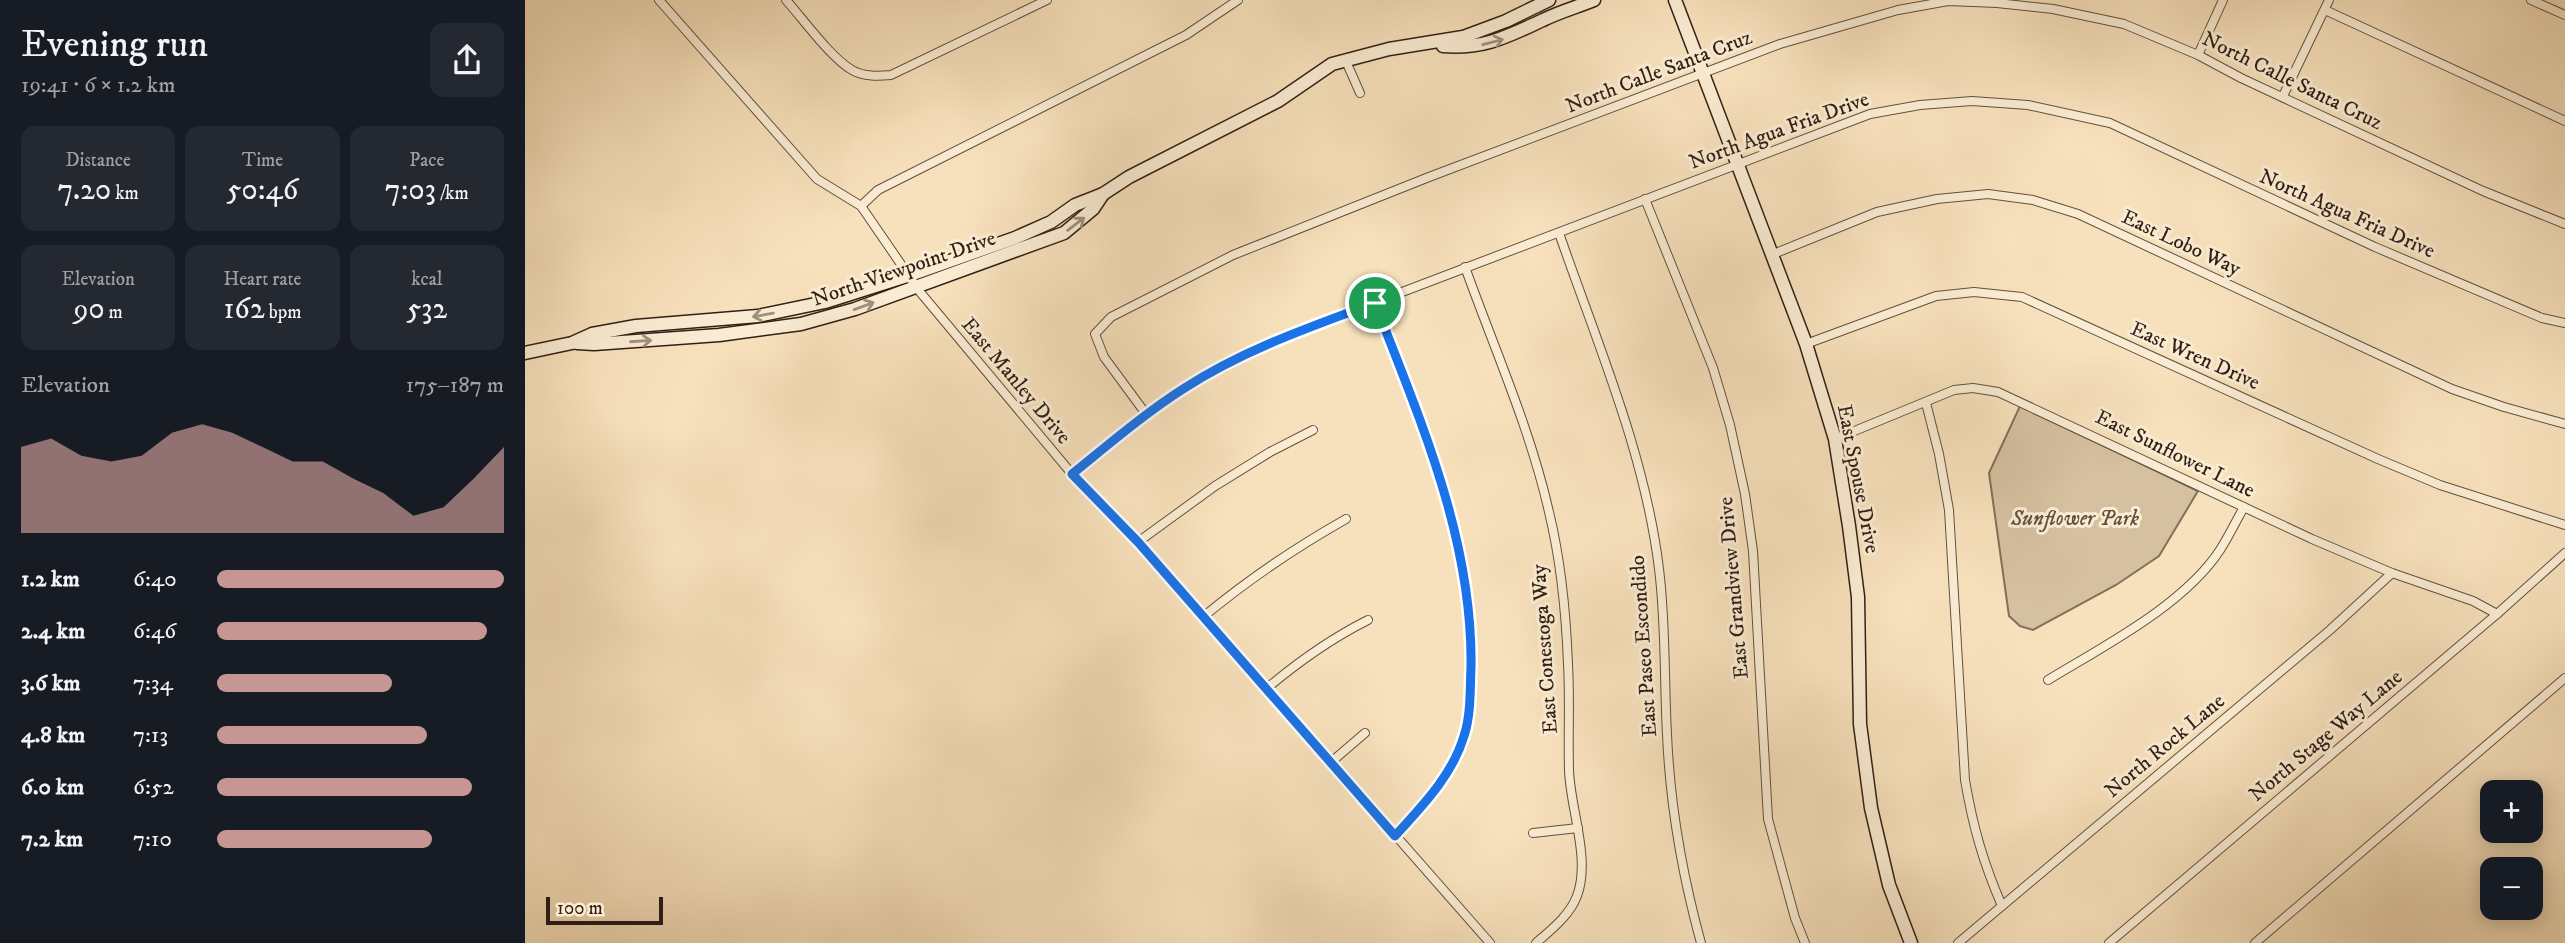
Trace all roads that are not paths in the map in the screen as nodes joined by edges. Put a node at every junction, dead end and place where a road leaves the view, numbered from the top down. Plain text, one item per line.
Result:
1 (659, 0) edge
2 (786, 0) edge
3 (1047, 0) edge
4 (1238, 0) edge
5 (1549, 0) edge
6 (1594, 0) edge
7 (1675, 0) edge
8 (2223, 0) edge
9 (2329, 0) edge
10 (2532, 0) edge
11 (2054, 5) edge
12 (2325, 10) junction
13 (2565, 14) edge
14 (1425, 44) junction
15 (2198, 54) junction
16 (1345, 60) junction
17 (1705, 74) junction
18 (1360, 93) dead end
19 (2283, 96) junction
20 (2565, 121) edge
21 (1738, 164) junction
22 (1103, 194) junction
23 (1645, 199) junction
24 (861, 206) junction
25 (2565, 224) edge
26 (1559, 233) junction
27 (1771, 255) junction
28 (1465, 267) junction
29 (907, 276) junction
30 (916, 288) junction
31 (1375, 303) junction
32 (2565, 323) edge
33 (572, 343) junction
34 (1806, 344) junction
35 (525, 353) edge
36 (1926, 403) junction
37 (1146, 414) junction
38 (2565, 424) edge
39 (1313, 430) dead end
40 (1835, 439) junction
41 (1072, 474) junction
42 (2244, 507) junction
43 (1346, 519) dead end
44 (2565, 525) edge
45 (1138, 542) junction
46 (2565, 553) edge
47 (2392, 573) junction
48 (2497, 614) junction
49 (1203, 617) junction
50 (1368, 620) dead end
51 (2565, 678) edge
52 (2048, 680) dead end
53 (1266, 689) junction
54 (1365, 733) dead end
55 (1330, 763) junction
56 (1578, 828) junction
57 (1533, 833) dead end
58 (1395, 836) junction
59 (2002, 906) junction
60 (1490, 943) edge
61 (1536, 943) edge
62 (1701, 943) edge
63 (1805, 943) edge
64 (1911, 943) edge
65 (1958, 943) edge
66 (2109, 943) edge
67 (2255, 943) edge

1 - 24 street, East Manley Drive
2 - 3 street
4 - 24 street
5 - 14 main road, North Viewpoint Drive
14 -> 6 main road, North Viewpoint Drive
7 - 17 main road, East Spouse Drive
8 - 15 street
9 - 12 street
10 - 13 street
11 - 15 street, North Calle Santa Cruz
11 - 17 street, North Calle Santa Cruz
12 - 19 street
12 - 20 street
14 - 16 main road, North Viewpoint Drive
15 - 19 street, North Calle Santa Cruz
16 - 18 street
16 - 22 main road, North Viewpoint Drive
17 - 21 main road, East Spouse Drive
17 - 37 street, North Calle Santa Cruz
19 - 25 street, North Calle Santa Cruz
21 - 23 street, North Agua Fria Drive
21 - 27 main road, East Spouse Drive
21 - 32 street, North Agua Fria Drive
22 - 29 main road, North Viewpoint Drive
30 -> 22 main road, North Viewpoint Drive
23 - 26 street, North Agua Fria Drive
23 - 63 street, East Grandview Drive
24 - 29 street, East Manley Drive
26 - 28 street, North Agua Fria Drive
26 - 62 street, East Paseo Escondido
27 - 34 main road, East Spouse Drive
27 - 38 street, East Lobo Way
28 - 31 street, North Agua Fria Drive
28 - 56 street, East Conestoga Way
29 - 30 street, East Manley Drive
29 -> 33 main road, North Viewpoint Drive
33 -> 30 main road, North Viewpoint Drive
30 - 41 street, East Manley Drive
31 - 37 street, North Agua Fria Drive
31 - 58 street
33 - 35 main road, North Viewpoint Drive
34 - 40 main road, East Spouse Drive
34 - 44 street, East Wren Drive
36 - 40 street, East Sunflower Lane
36 - 42 street, East Sunflower Lane
36 - 59 street
37 - 41 street, North Agua Fria Drive
39 - 45 street
40 - 64 main road, East Spouse Drive
41 - 45 street, East Manley Drive
42 - 47 street, East Sunflower Lane
42 - 52 street
43 - 49 street
45 - 49 street, East Manley Drive
46 - 48 street, North Stage Way Lane
47 - 48 street, East Sunflower Lane
47 - 59 street, North Rock Lane
48 - 66 street, North Stage Way Lane
49 - 53 street, East Manley Drive
50 - 53 street
51 - 67 street
53 - 55 street, East Manley Drive
54 - 55 street
55 - 58 street, East Manley Drive
56 - 57 street
56 - 61 street, East Conestoga Way
58 - 60 street, East Manley Drive
59 - 65 street, North Rock Lane

